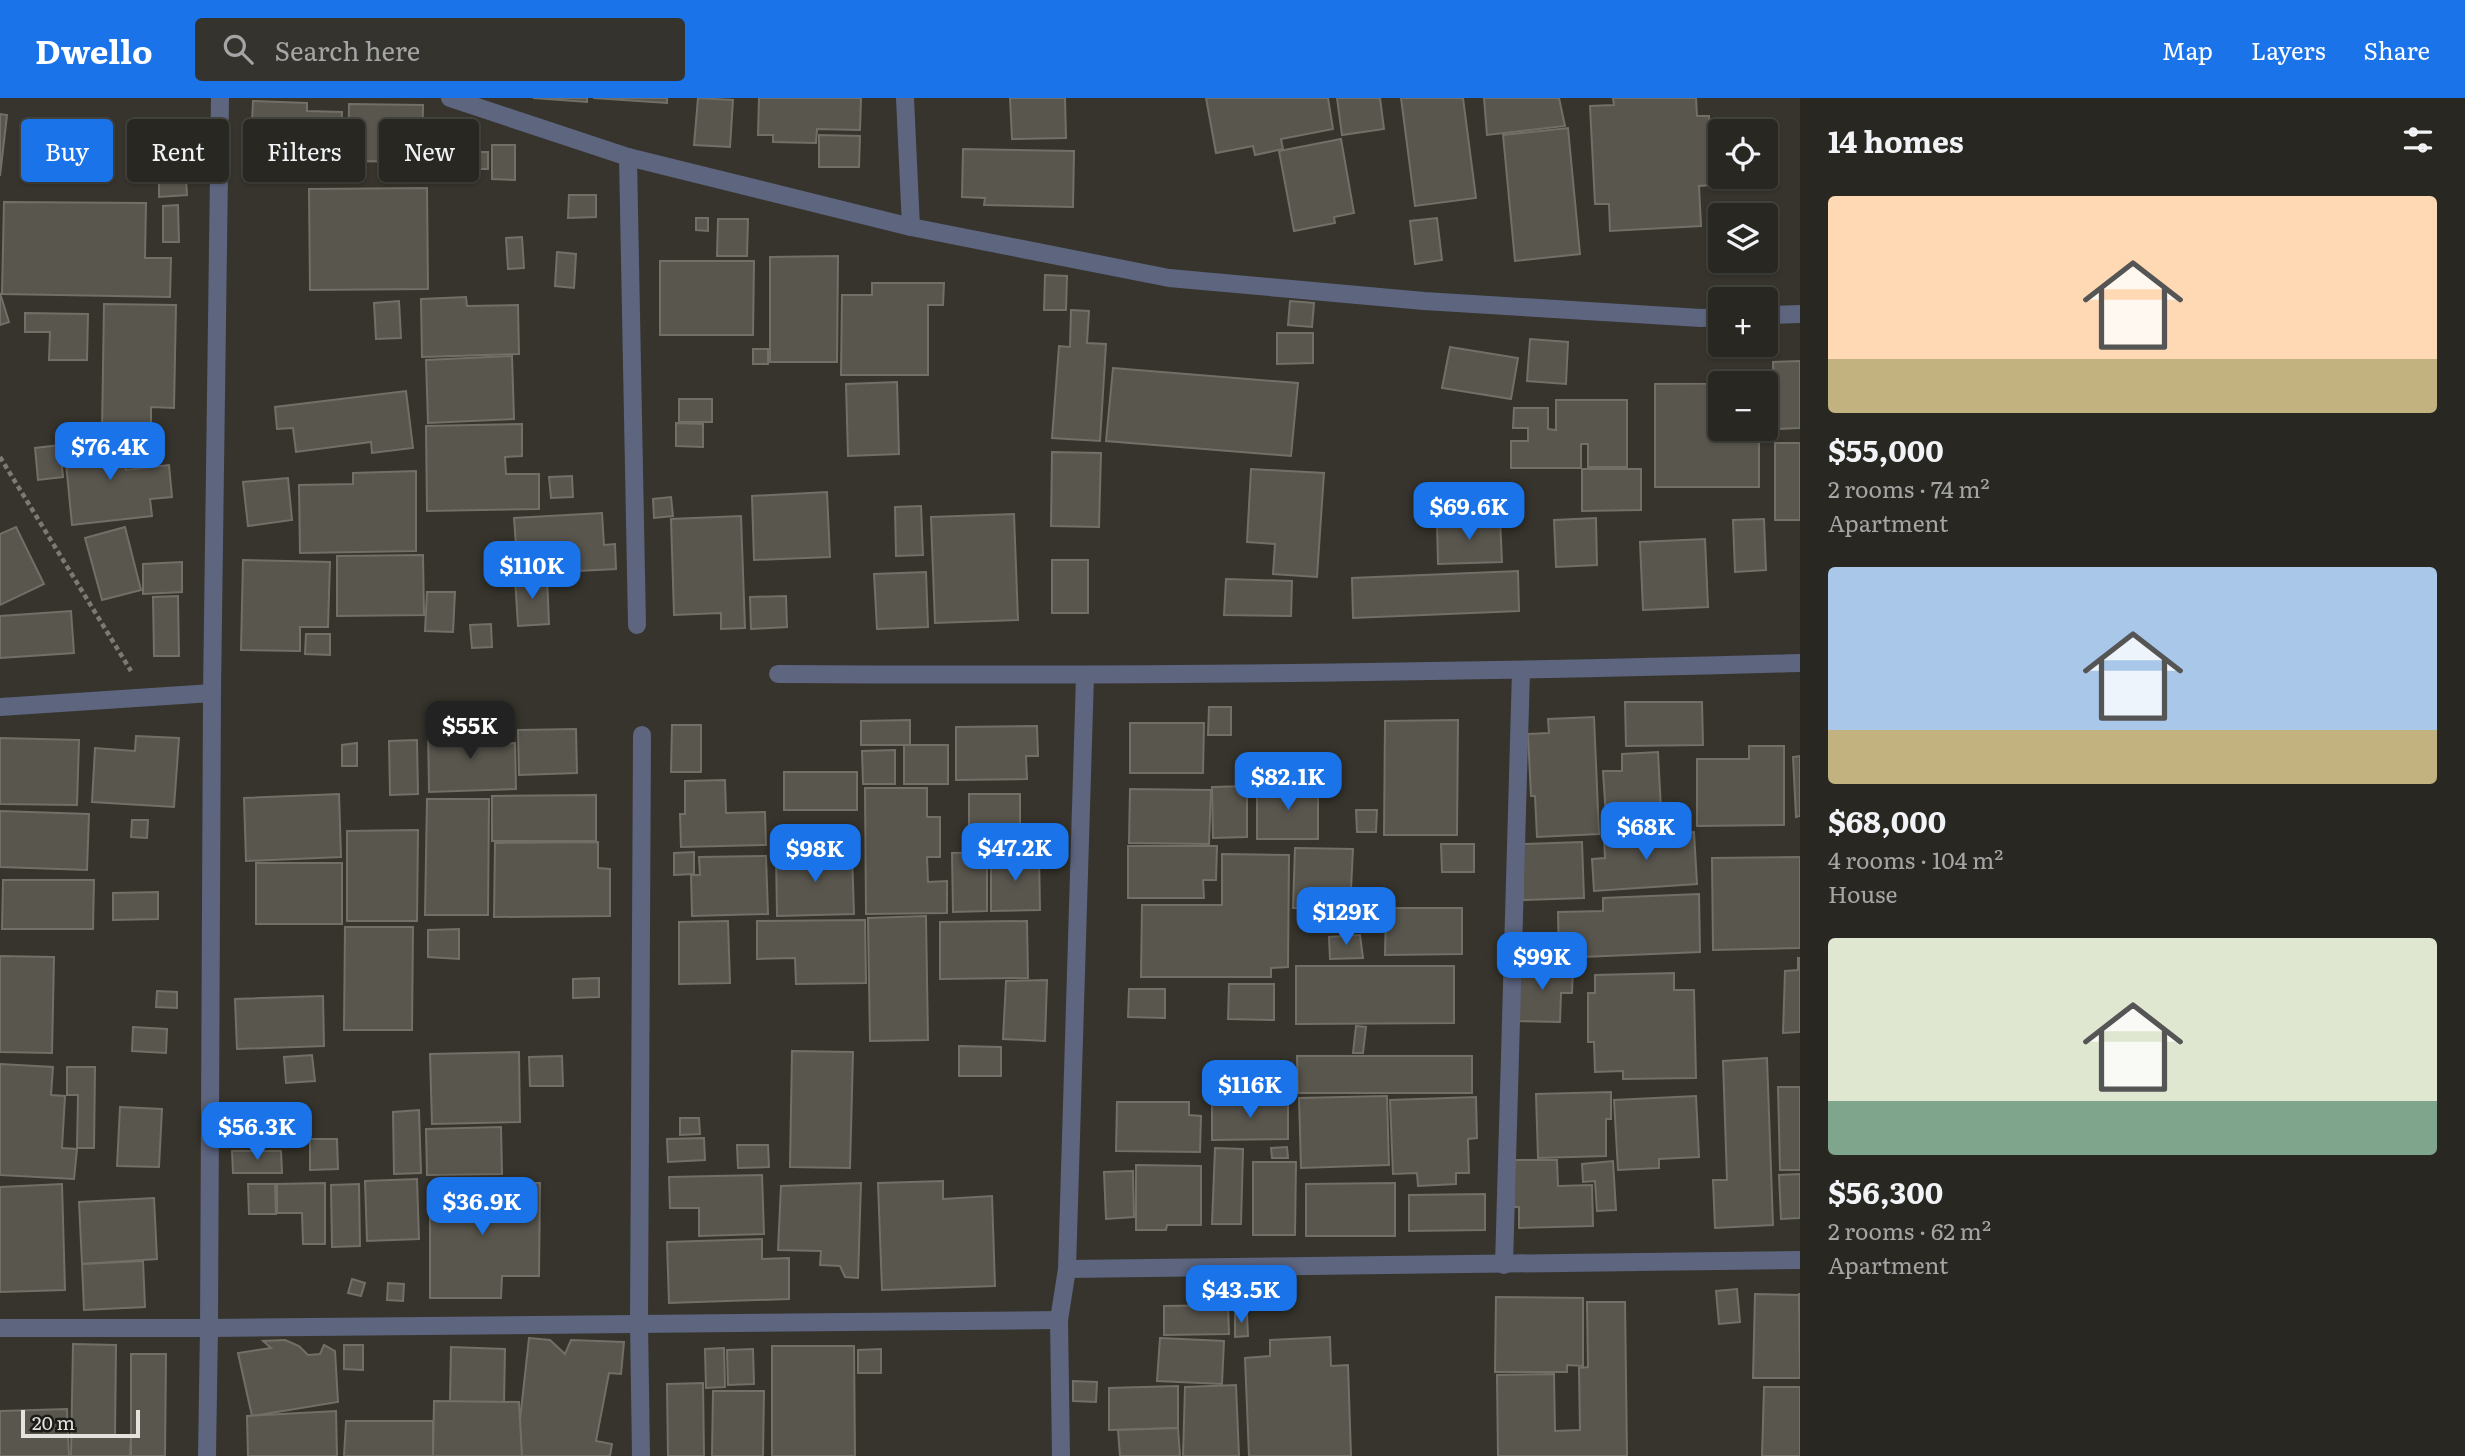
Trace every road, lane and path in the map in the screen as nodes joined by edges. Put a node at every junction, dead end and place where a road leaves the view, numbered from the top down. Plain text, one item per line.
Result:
1 (220, 98) edge
2 (450, 98) edge
3 (905, 98) edge
4 (628, 157) junction
5 (911, 228) junction
6 (1800, 314) edge
7 (1778, 315) edge
8 (1708, 318) edge
9 (0, 457) edge
10 (637, 625) dead end
11 (1800, 663) edge
12 (1521, 671) junction
13 (778, 674) dead end
14 (1085, 676) junction
15 (212, 694) junction
16 (148, 698) junction
17 (0, 707) edge
18 (642, 735) dead end
19 (1800, 1260) edge
20 (1504, 1265) junction
21 (1067, 1269) junction
22 (1059, 1320) junction
23 (639, 1323) junction
24 (0, 1328) edge
25 (209, 1328) junction
26 (207, 1456) edge
27 (641, 1456) edge
28 (1061, 1456) edge

1 - 15 street
2 - 4 street
3 - 5 street
4 - 5 street
4 - 10 street
5 - 8 street
6 - 7 street
9 - 16 path
11 - 12 street
12 - 14 street
12 - 20 street
13 - 14 street
14 - 21 street
15 - 16 street
15 - 25 street
16 - 17 street
18 - 23 street
19 - 20 street
20 - 21 street
21 - 22 street
22 - 23 street
22 - 28 street
23 - 25 street
23 - 27 street
24 - 25 street
25 - 26 street

